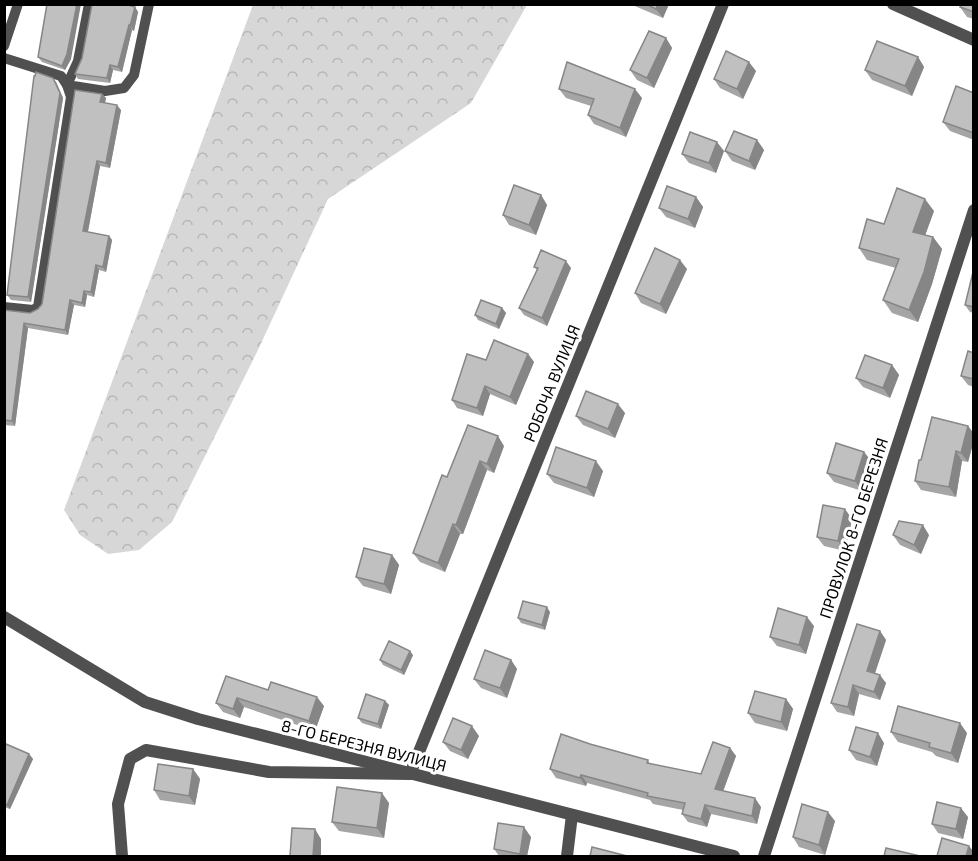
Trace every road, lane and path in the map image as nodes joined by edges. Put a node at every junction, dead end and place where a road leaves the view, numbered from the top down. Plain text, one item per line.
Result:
1 (18, 4) edge
2 (89, 4) edge
3 (150, 4) edge
4 (723, 4) edge
5 (893, 4) edge
6 (974, 40) edge
7 (4, 46) edge
8 (4, 58) edge
9 (67, 85) junction
10 (974, 210) edge
11 (4, 307) edge
12 (4, 617) edge
13 (410, 774) junction
14 (572, 815) junction
15 (122, 856) edge
16 (567, 856) edge
17 (734, 856) edge
18 (764, 856) edge

1 - 7 lane
2 - 9 lane
3 - 9 lane
4 - 13 street, РОБОЧА ВУЛИЦЯ
5 - 6 street
8 - 9 lane
9 - 11 lane
10 - 18 street, ПРОВУЛОК 8-ГО БЕРЕЗНЯ
12 - 13 street, 8-ГО БЕРЕЗНЯ ВУЛИЦЯ
13 - 14 street, 8-ГО БЕРЕЗНЯ ВУЛИЦЯ
13 - 15 street
14 - 16 street
14 - 17 street, 8-ГО БЕРЕЗНЯ ВУЛИЦЯ

